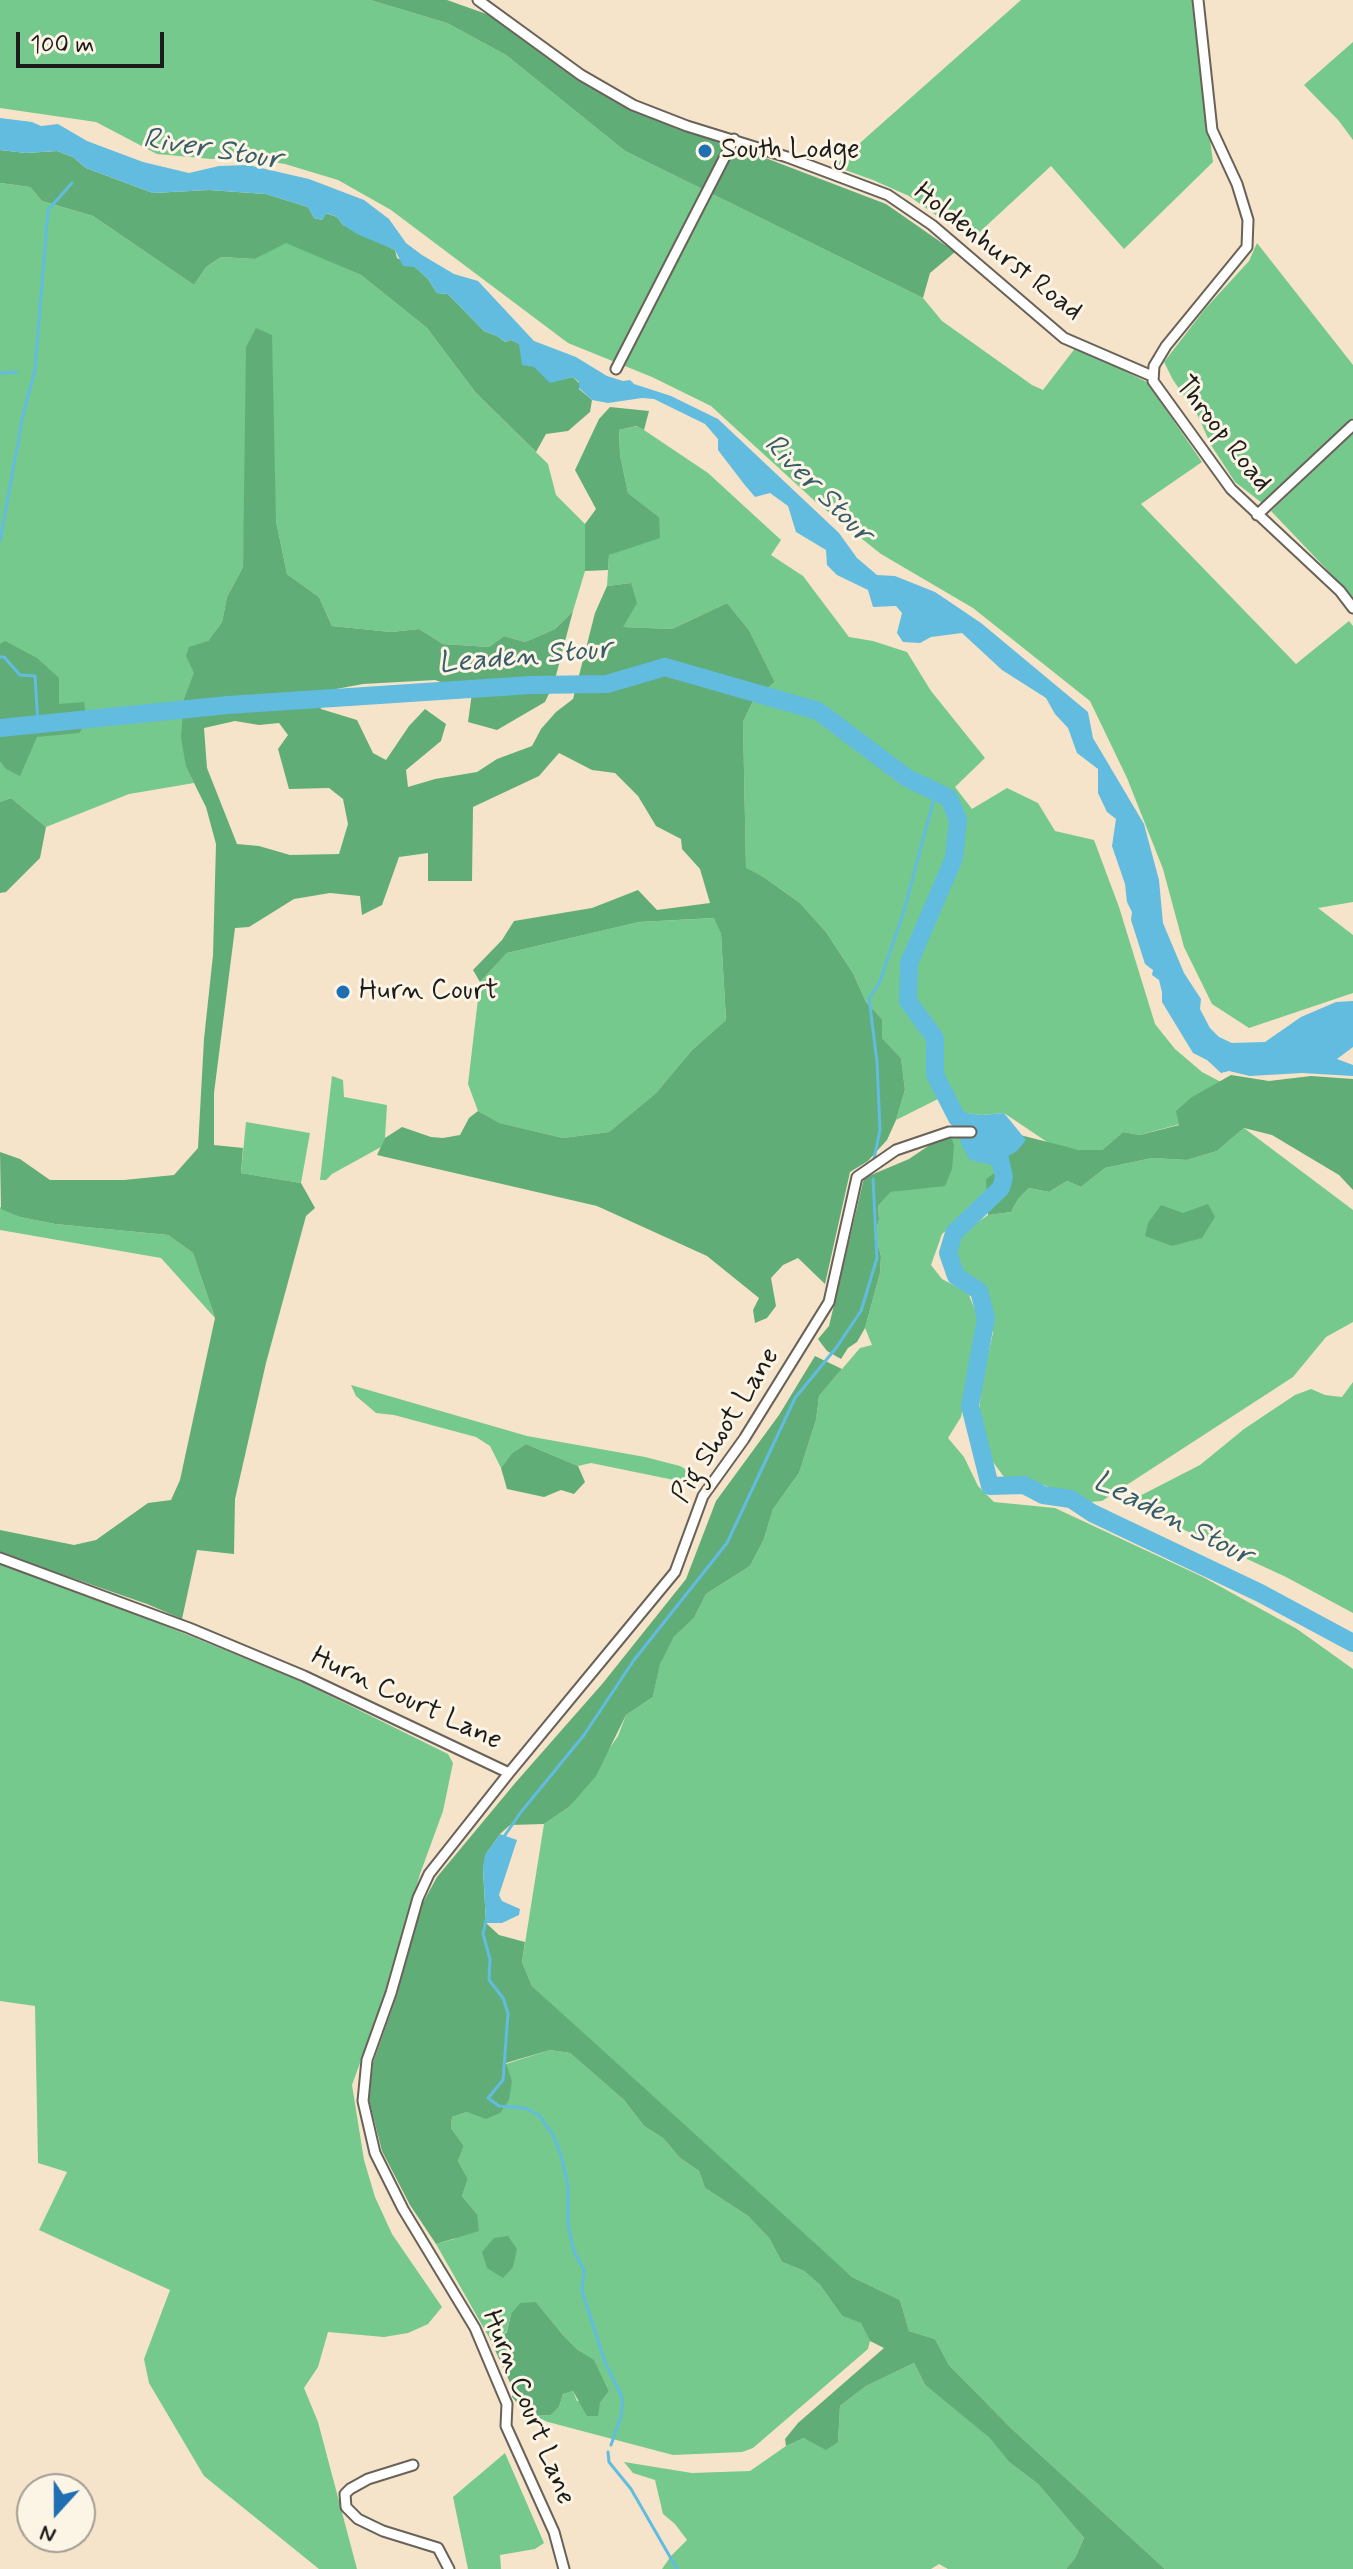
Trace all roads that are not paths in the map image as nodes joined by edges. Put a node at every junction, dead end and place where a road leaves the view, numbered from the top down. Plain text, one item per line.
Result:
1 (478, 0) edge
2 (1198, 0) edge
3 (734, 139) junction
4 (616, 369) dead end
5 (1152, 376) junction
6 (1353, 425) edge
7 (1257, 515) junction
8 (1353, 608) edge
9 (971, 1132) dead end
10 (0, 1558) edge
11 (509, 1773) junction
12 (413, 2465) dead end
13 (449, 2569) edge
14 (564, 2569) edge

1 - 3 street, Holdenhurst Road
2 - 5 street, Throop Road
3 - 4 street
3 - 5 street, Holdenhurst Road
5 - 7 street, Throop Road
6 - 7 street
7 - 8 street, Throop Road
9 - 11 street, Pig Shoot Lane
10 - 11 street, Hurn Court Lane
11 - 14 street, Hurn Court Lane
12 - 13 street

